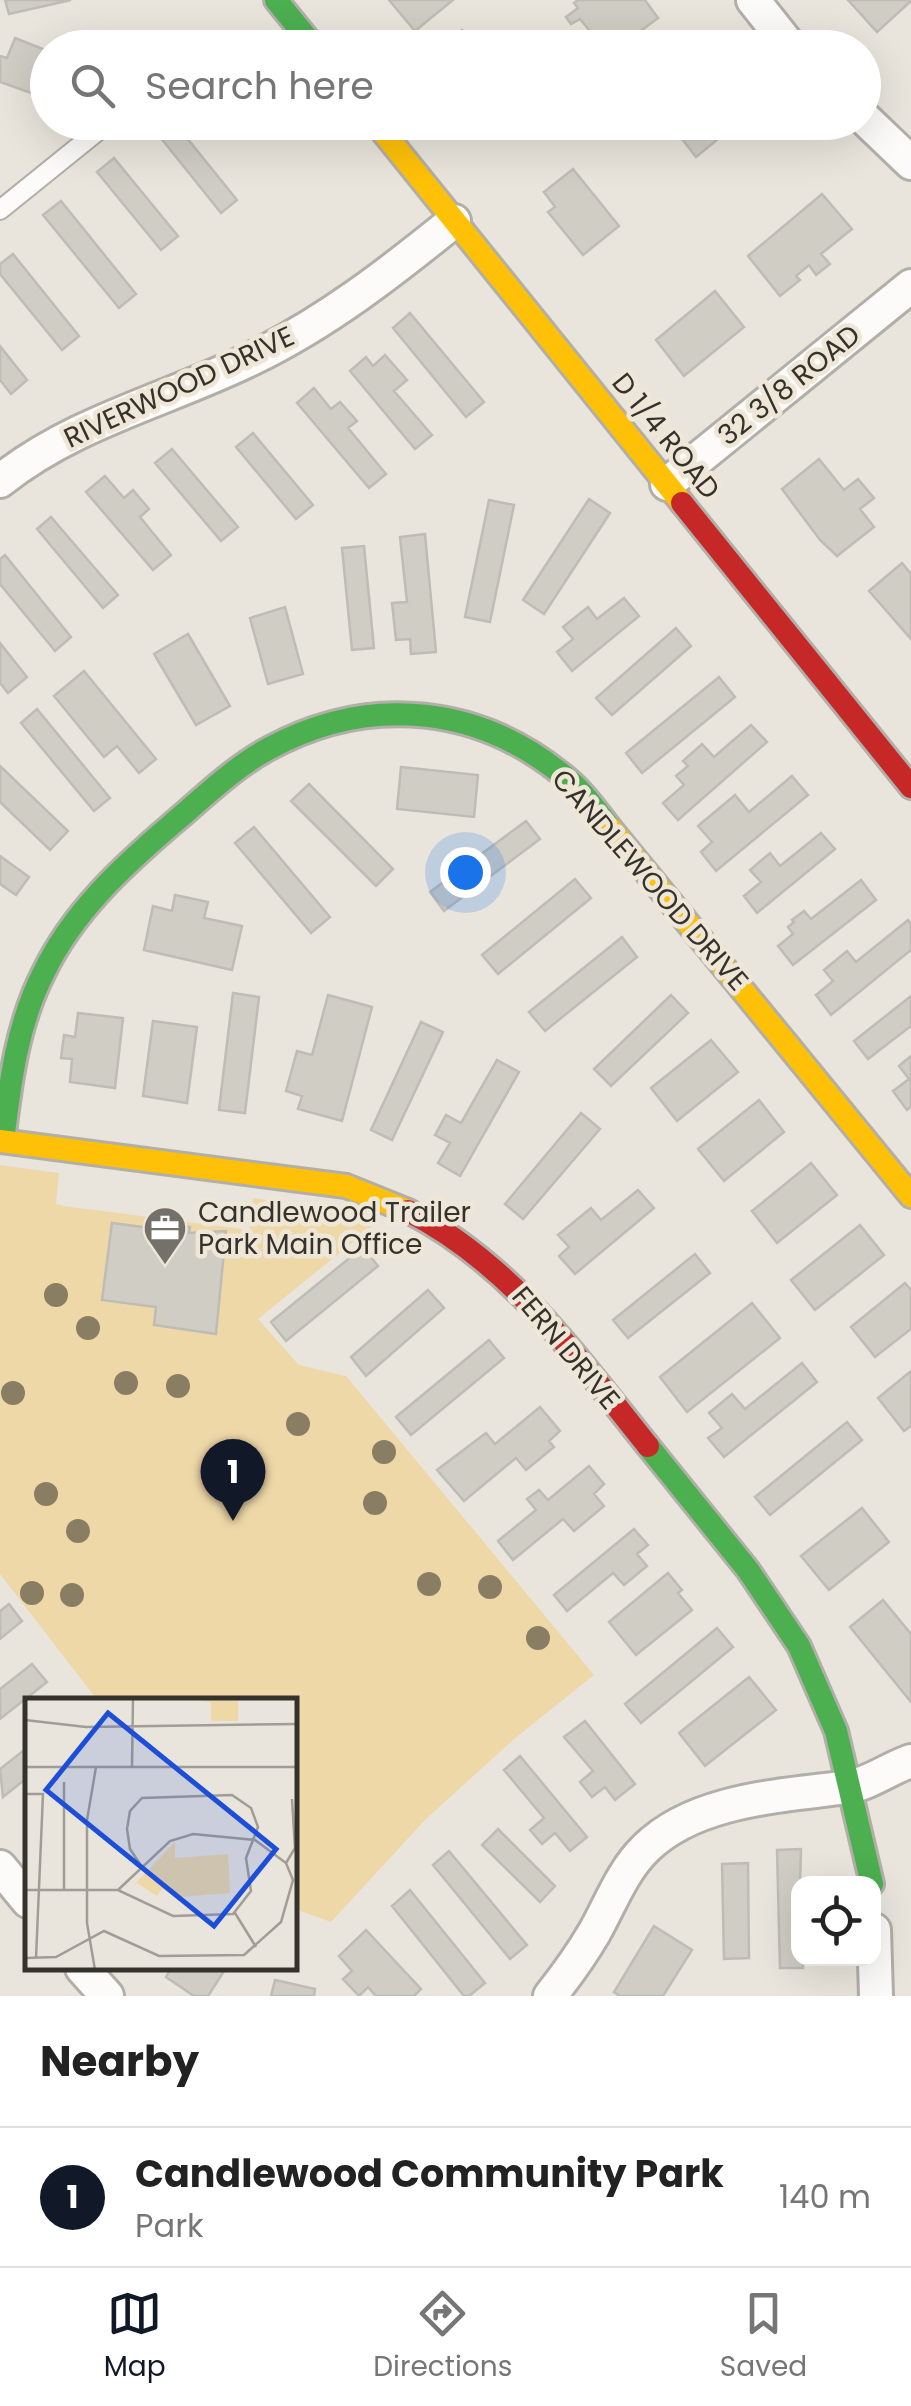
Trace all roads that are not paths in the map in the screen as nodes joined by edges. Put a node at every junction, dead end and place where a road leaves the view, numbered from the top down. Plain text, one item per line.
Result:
1 (276, 0) edge
2 (753, 0) edge
3 (300, 30) edge
4 (777, 30) edge
5 (881, 134) edge
6 (86, 140) edge
7 (389, 140) edge
8 (911, 163) edge
9 (0, 210) edge
10 (454, 221) junction
11 (911, 286) edge
12 (0, 482) edge
13 (666, 484) junction
14 (911, 786) edge
15 (1, 1141) edge
16 (911, 1196) edge
17 (911, 1761) edge
18 (851, 1787) junction
19 (0, 1867) edge
20 (870, 1876) edge
21 (25, 1897) edge
22 (875, 1966) edge
23 (85, 1971) edge
24 (107, 1996) edge
25 (550, 1996) edge
26 (876, 1996) edge

1 - 3 street
2 - 4 street
5 - 8 street
6 - 9 lane
7 - 10 street, D 1/4 ROAD
10 - 12 street, RIVERWOOD DRIVE
10 - 13 street, D 1/4 ROAD
11 - 13 street, 32 3/8 ROAD
13 - 14 street, D 1/4 ROAD
15 - 16 street, CANDLEWOOD DRIVE
15 - 18 street, FERN DRIVE
17 - 18 street
18 - 20 street, FERN DRIVE
18 - 25 street
19 - 21 street
22 - 26 street
23 - 24 street

